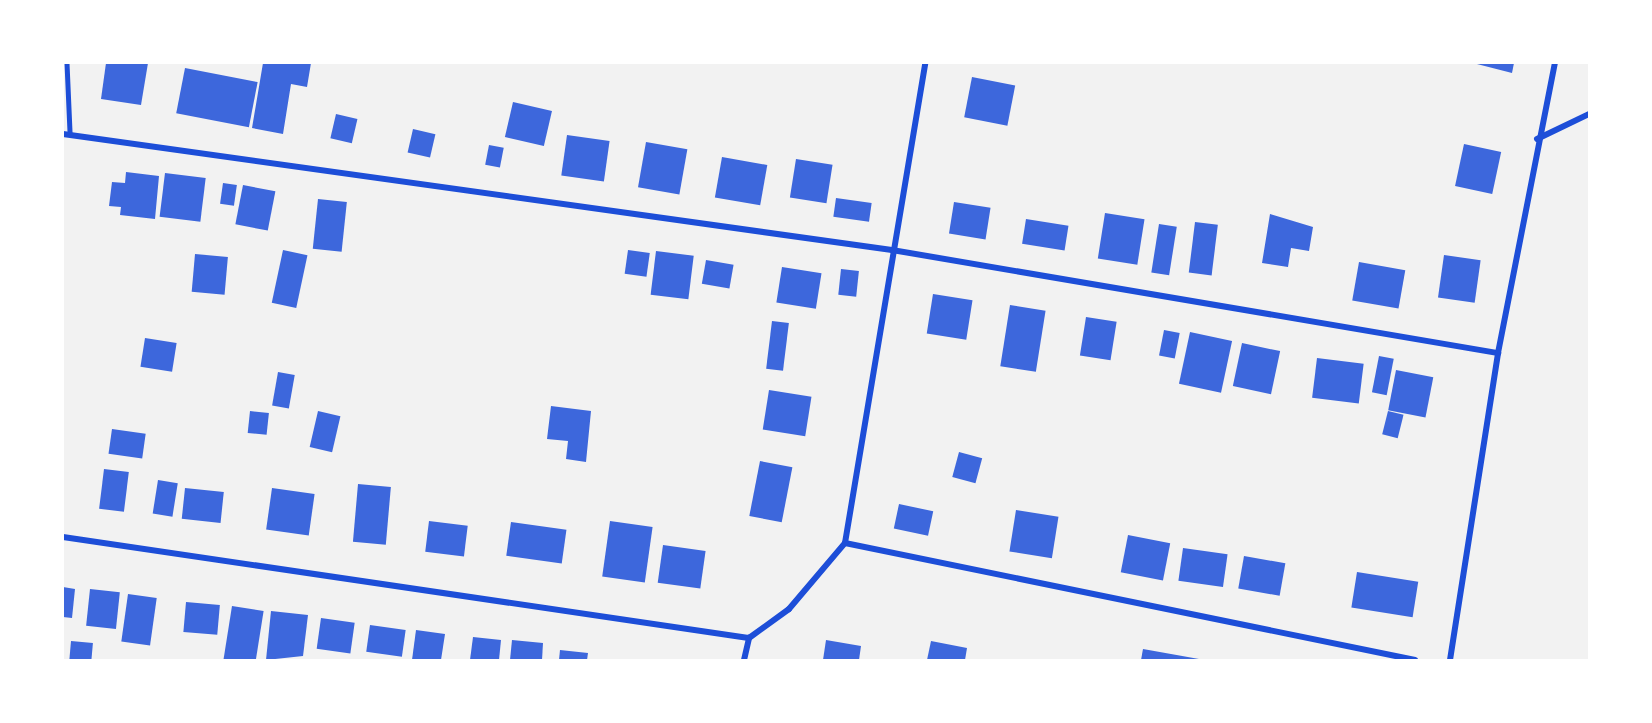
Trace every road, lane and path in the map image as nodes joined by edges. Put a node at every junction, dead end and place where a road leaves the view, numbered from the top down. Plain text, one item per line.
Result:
1 (67, 63) edge
2 (924, 63) edge
3 (1556, 63) edge
4 (1589, 114) edge
5 (67, 133) edge
6 (1537, 139) junction
7 (892, 250) junction
8 (1498, 353) junction
9 (63, 537) edge
10 (845, 543) junction
11 (749, 638) junction
12 (744, 660) edge
13 (1415, 660) edge
14 (1450, 660) edge

1 - 5 lane
2 - 7 street
3 - 6 street
4 - 6 street
5 - 7 street
6 - 8 street
7 - 8 street
7 - 10 street
8 - 14 street
9 - 11 street
10 - 11 street
10 - 13 street
11 - 12 street

